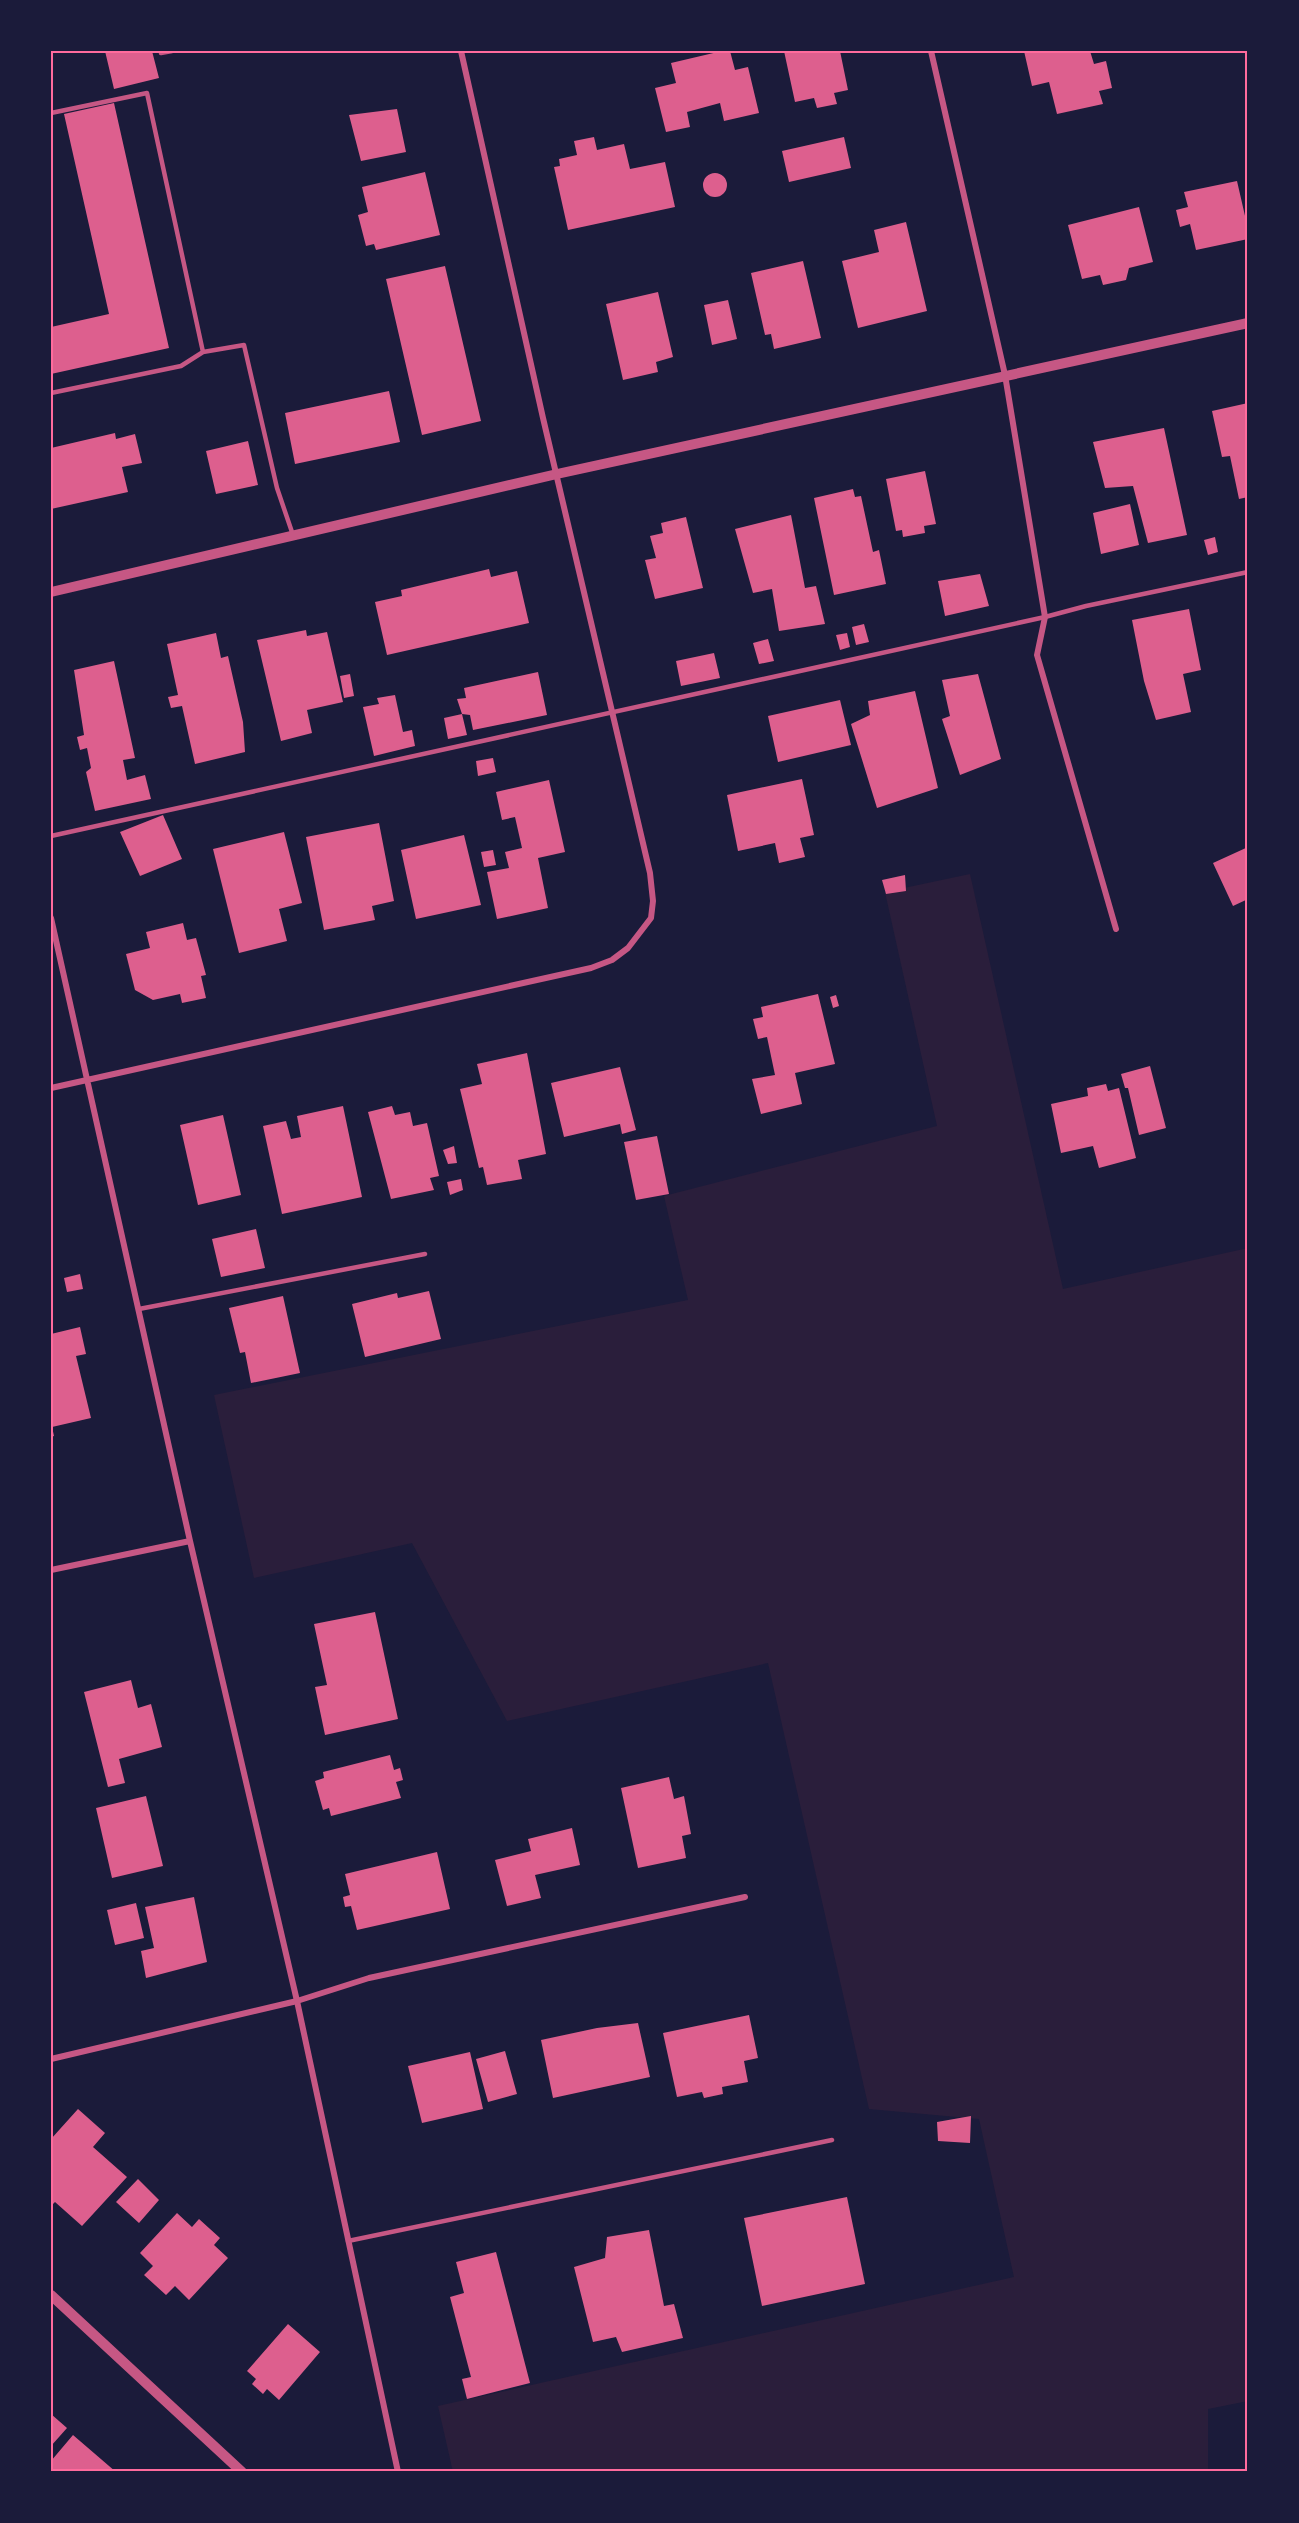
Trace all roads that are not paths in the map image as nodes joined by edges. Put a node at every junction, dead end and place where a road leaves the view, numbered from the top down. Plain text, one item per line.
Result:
1 (171, 51) edge
2 (461, 51) edge
3 (931, 51) edge
4 (161, 53) dead end
5 (51, 113) edge
6 (1248, 324) edge
7 (203, 352) junction
8 (1005, 375) junction
9 (51, 393) edge
10 (557, 474) junction
11 (293, 536) junction
12 (1248, 572) edge
13 (51, 592) edge
14 (1045, 617) junction
15 (611, 712) junction
16 (51, 836) edge
17 (51, 918) edge
18 (1116, 929) dead end
19 (87, 1080) junction
20 (51, 1088) edge
21 (425, 1254) dead end
22 (140, 1309) junction
23 (190, 1541) junction
24 (51, 1570) edge
25 (745, 1897) dead end
26 (297, 2001) junction
27 (51, 2059) edge
28 (832, 2140) dead end
29 (348, 2241) junction
30 (51, 2295) edge
31 (242, 2472) edge
32 (398, 2472) edge

1 - 4 lane
2 - 10 street
3 - 8 street
5 - 7 lane
6 - 8 street
7 - 9 lane
7 - 11 lane
8 - 10 street
8 - 14 street
10 - 11 street
10 - 15 street
11 - 13 street
12 - 14 lane
14 - 15 lane
14 - 18 street
15 - 16 lane
15 - 19 street
17 - 19 street
19 - 20 street
19 - 22 street
21 - 22 lane
22 - 23 street
23 - 24 street
23 - 26 street
25 - 26 street
26 - 27 street
26 - 29 street
28 - 29 lane
29 - 32 street
30 - 31 street

